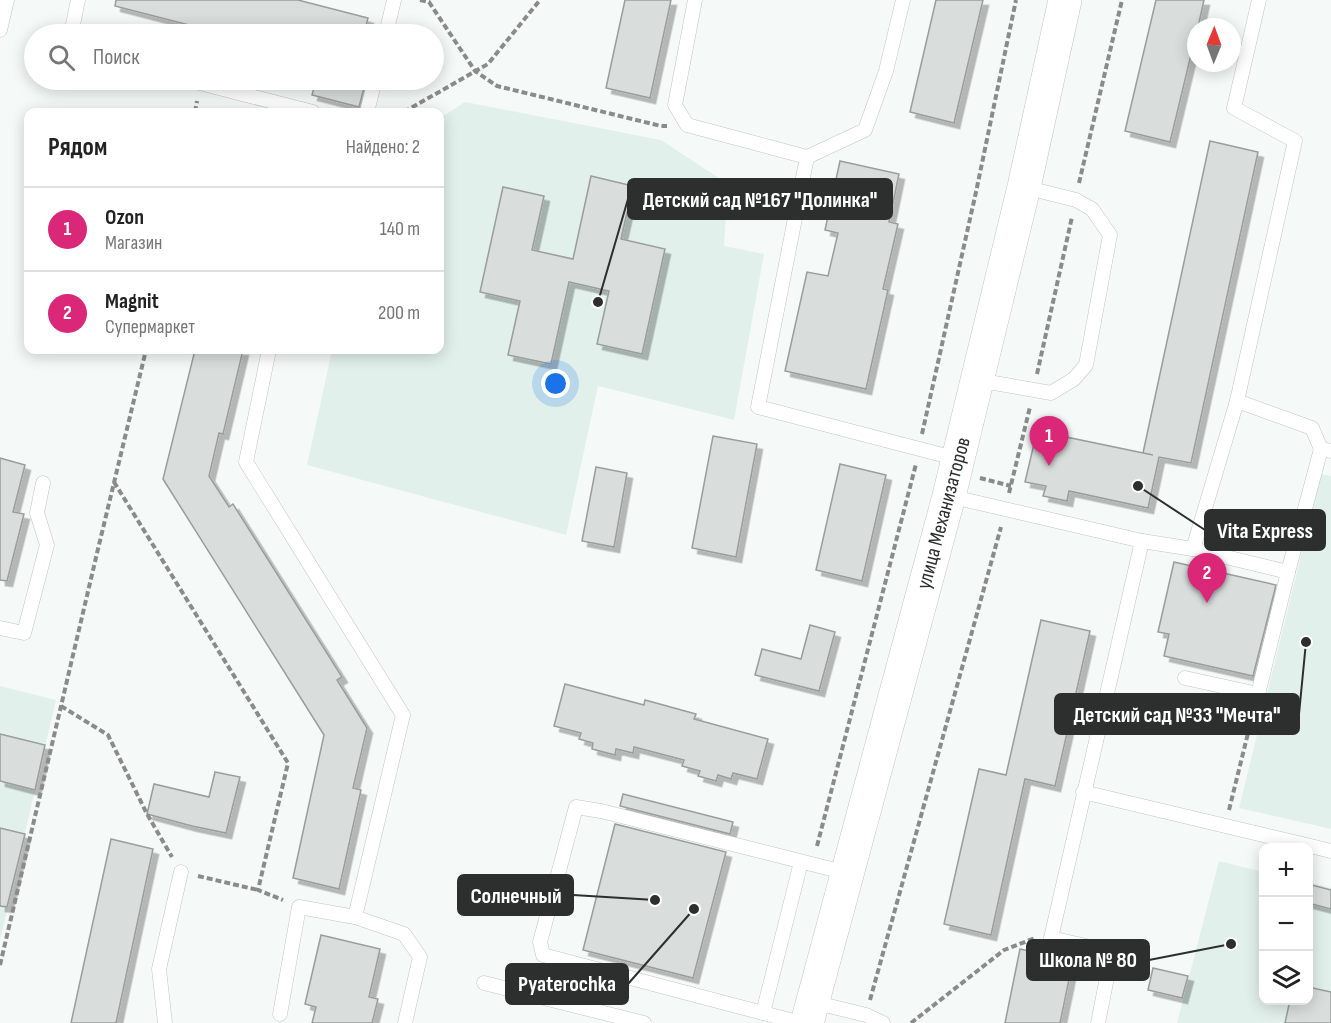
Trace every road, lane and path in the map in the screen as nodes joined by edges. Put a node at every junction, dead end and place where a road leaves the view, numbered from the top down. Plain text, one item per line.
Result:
1 (7, 0) edge
2 (78, 0) edge
3 (394, 0) edge
4 (420, 0) edge
5 (540, 0) edge
6 (695, 0) edge
7 (903, 0) edge
8 (1065, 0) edge
9 (1259, 0) edge
10 (73, 24) edge
11 (388, 24) edge
12 (444, 24) edge
13 (444, 24) edge
14 (0, 30) edge
15 (475, 71) junction
16 (444, 89) edge
17 (227, 90) edge
18 (372, 90) edge
19 (442, 90) edge
20 (297, 108) edge
21 (368, 108) edge
22 (411, 108) edge
23 (687, 124) junction
24 (807, 158) junction
25 (1024, 187) junction
26 (145, 354) edge
27 (268, 354) edge
28 (977, 380) junction
29 (1237, 401) junction
30 (1326, 450) edge
31 (958, 459) junction
32 (114, 481) junction
33 (43, 483) dead end
34 (949, 496) junction
35 (1142, 541) junction
36 (1193, 549) junction
37 (1288, 572) junction
38 (0, 628) edge
39 (1185, 678) dead end
40 (1258, 694) junction
41 (61, 706) junction
42 (1083, 792) junction
43 (1225, 826) junction
44 (1331, 851) edge
45 (801, 862) junction
46 (181, 872) junction
47 (847, 873) junction
48 (258, 890) junction
49 (299, 907) junction
50 (355, 917) junction
51 (1052, 930) junction
52 (0, 965) edge
53 (484, 983) dead end
54 (763, 1013) junction
55 (280, 1014) dead end
56 (807, 1016) edge
57 (165, 1023) edge
58 (405, 1023) edge
59 (644, 1023) edge
60 (883, 1023) edge
61 (911, 1023) edge
62 (1098, 1023) edge

1 - 14 lane
2 - 10 lane
3 - 11 lane
4 - 12 path
5 - 15 path
6 - 23 lane
7 - 24 lane
8 - 25 main road, улица Механизаторов
9 - 29 lane
13 - 15 path
15 - 16 path
15 - 23 path
17 - 20 lane
18 - 21 lane
19 - 22 path
23 - 24 lane
24 - 31 lane
25 - 28 main road, улица Механизаторов
25 - 28 lane
26 - 32 path
27 - 50 lane
28 - 31 main road, улица Механизаторов
29 - 30 lane
29 - 36 lane
30 - 37 lane
31 - 34 main road, улица Механизаторов
32 - 41 path
32 - 48 path
33 - 38 lane
34 - 35 lane
34 - 47 main road, улица Механизаторов
35 - 36 lane
35 - 42 lane
36 - 37 lane
37 - 40 lane
39 - 40 lane
40 - 43 path
41 - 46 path
41 - 52 path
42 - 43 lane
42 - 51 lane
43 - 44 lane
45 - 47 lane
45 - 54 lane
45 - 54 lane
46 - 48 path
46 - 57 lane
47 - 56 main road, улица Механизаторов
48 - 49 path
49 - 50 lane
49 - 55 lane
50 - 58 lane
51 - 61 path
51 - 62 lane
53 - 59 lane
54 - 56 lane
56 - 60 lane

